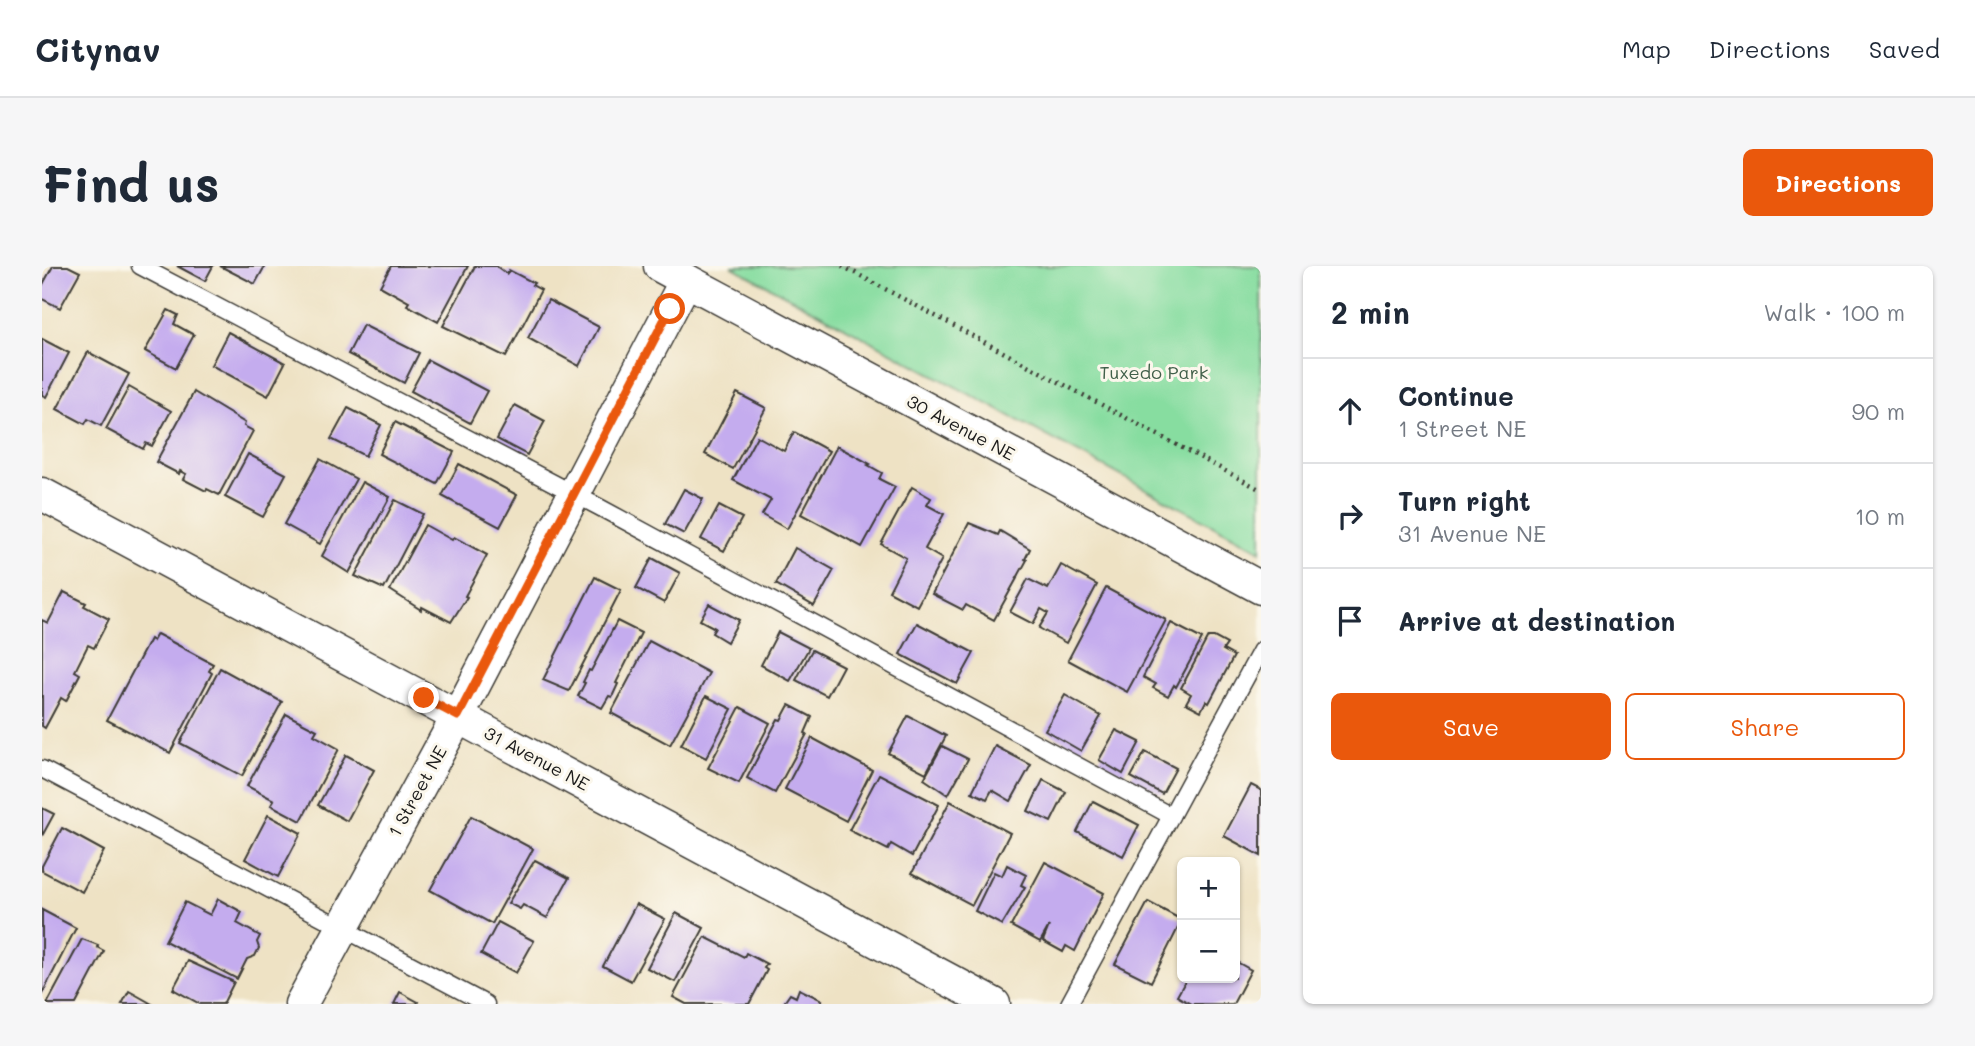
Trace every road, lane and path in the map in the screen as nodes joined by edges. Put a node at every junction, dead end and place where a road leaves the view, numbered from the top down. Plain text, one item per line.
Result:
1 (140, 266) edge
2 (842, 266) edge
3 (673, 273) edge
4 (1261, 490) edge
5 (42, 494) edge
6 (573, 494) junction
7 (1261, 588) edge
8 (1261, 650) edge
9 (458, 716) junction
10 (42, 769) edge
11 (1171, 816) junction
12 (342, 927) junction
13 (301, 1004) edge
14 (486, 1004) edge
15 (994, 1004) edge
16 (1069, 1004) edge

1 - 6 lane
2 - 4 path
3 - 6 street, 1 Street NE
3 - 7 street, 30 Avenue NE
5 - 9 street, 31 Avenue NE
6 - 9 street, 1 Street NE
6 - 11 lane
8 - 11 lane
9 - 12 street, 1 Street NE
9 - 15 street, 31 Avenue NE
10 - 12 lane
11 - 16 lane
12 - 13 street, 1 Street NE
12 - 14 lane

